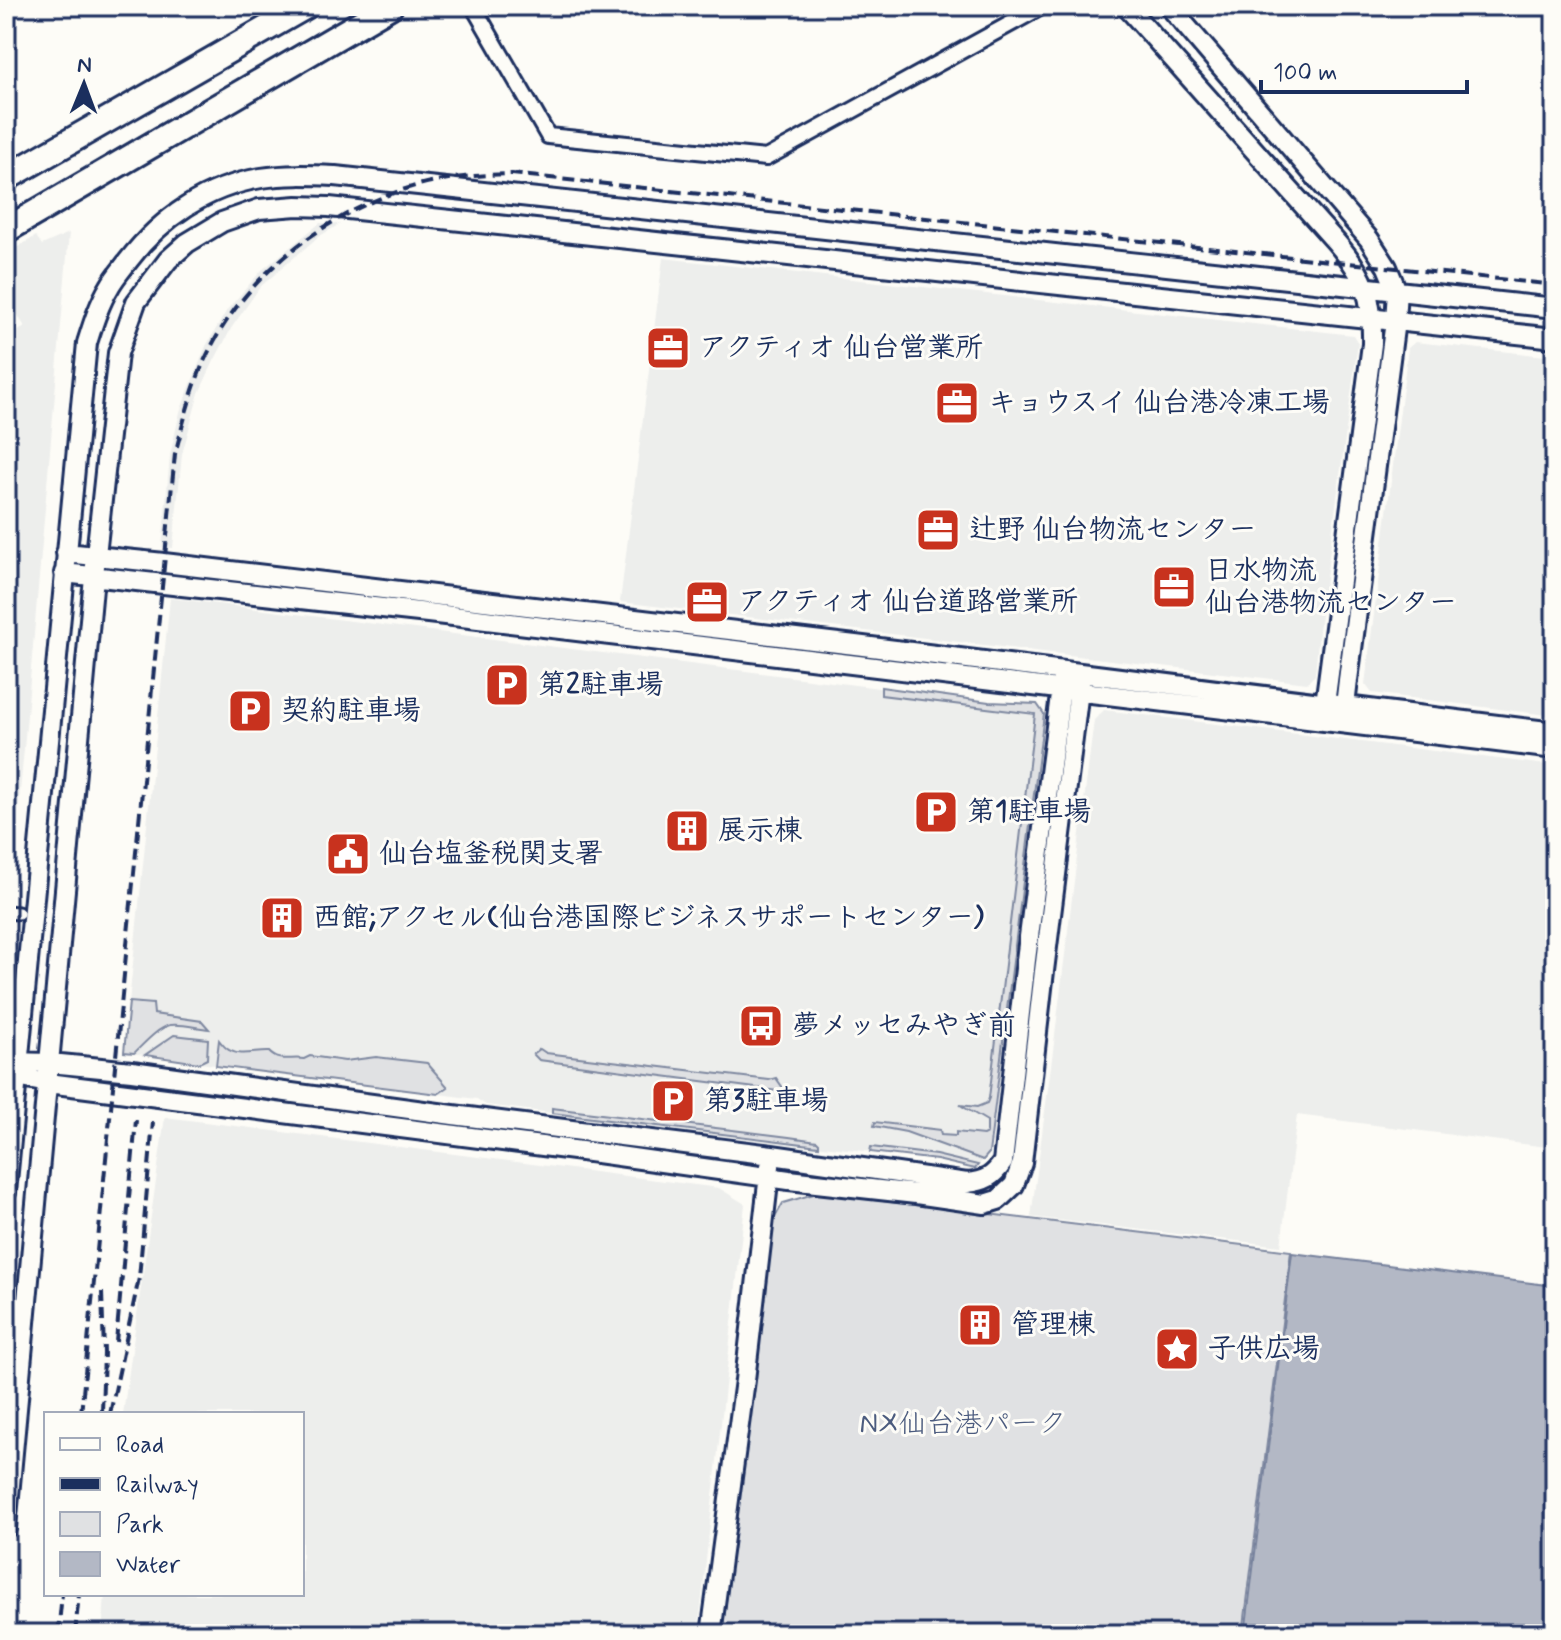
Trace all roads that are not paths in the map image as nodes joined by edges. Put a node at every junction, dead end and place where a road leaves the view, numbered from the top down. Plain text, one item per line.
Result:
1 (306, 6) edge
2 (390, 6) edge
3 (473, 6) edge
4 (1043, 6) edge
5 (1126, 6) edge
6 (1169, 6) edge
7 (6, 178) edge
8 (6, 230) edge
9 (1366, 287) junction
10 (1397, 291) junction
11 (1555, 308) edge
12 (1373, 319) junction
13 (1395, 321) junction
14 (1555, 338) edge
15 (66, 553) junction
16 (96, 555) junction
17 (64, 573) junction
18 (94, 575) junction
19 (1071, 681) junction
20 (1325, 704) junction
21 (1339, 714) junction
22 (1555, 732) edge
23 (1555, 749) edge
24 (50, 1063) junction
25 (12, 1069) edge
26 (48, 1083) junction
27 (772, 1155) junction
28 (769, 1177) junction
29 (6, 1192) edge
30 (6, 1528) edge
31 (711, 1634) edge

1 - 7 main road
2 - 8 main road
3 - 4 street
5 - 9 street
6 - 10 street
9 - 10 street
9 - 12 street
9 - 15 street
10 - 11 street
10 - 13 street
12 - 13 street
12 - 16 street
12 - 20 street
13 - 14 street
13 - 21 street
15 - 16 street
15 - 17 street
16 - 18 street
16 - 19 street
17 - 18 street
17 - 25 street
18 - 19 street
18 - 24 street
19 - 20 street
19 - 21 street
19 - 27 street
19 - 28 street
20 - 21 street
21 - 22 street
21 - 23 street
24 - 25 street
24 - 26 street
24 - 27 street
25 - 26 street
25 - 29 street
26 - 28 street
26 - 30 street
27 - 28 street
28 - 31 street

